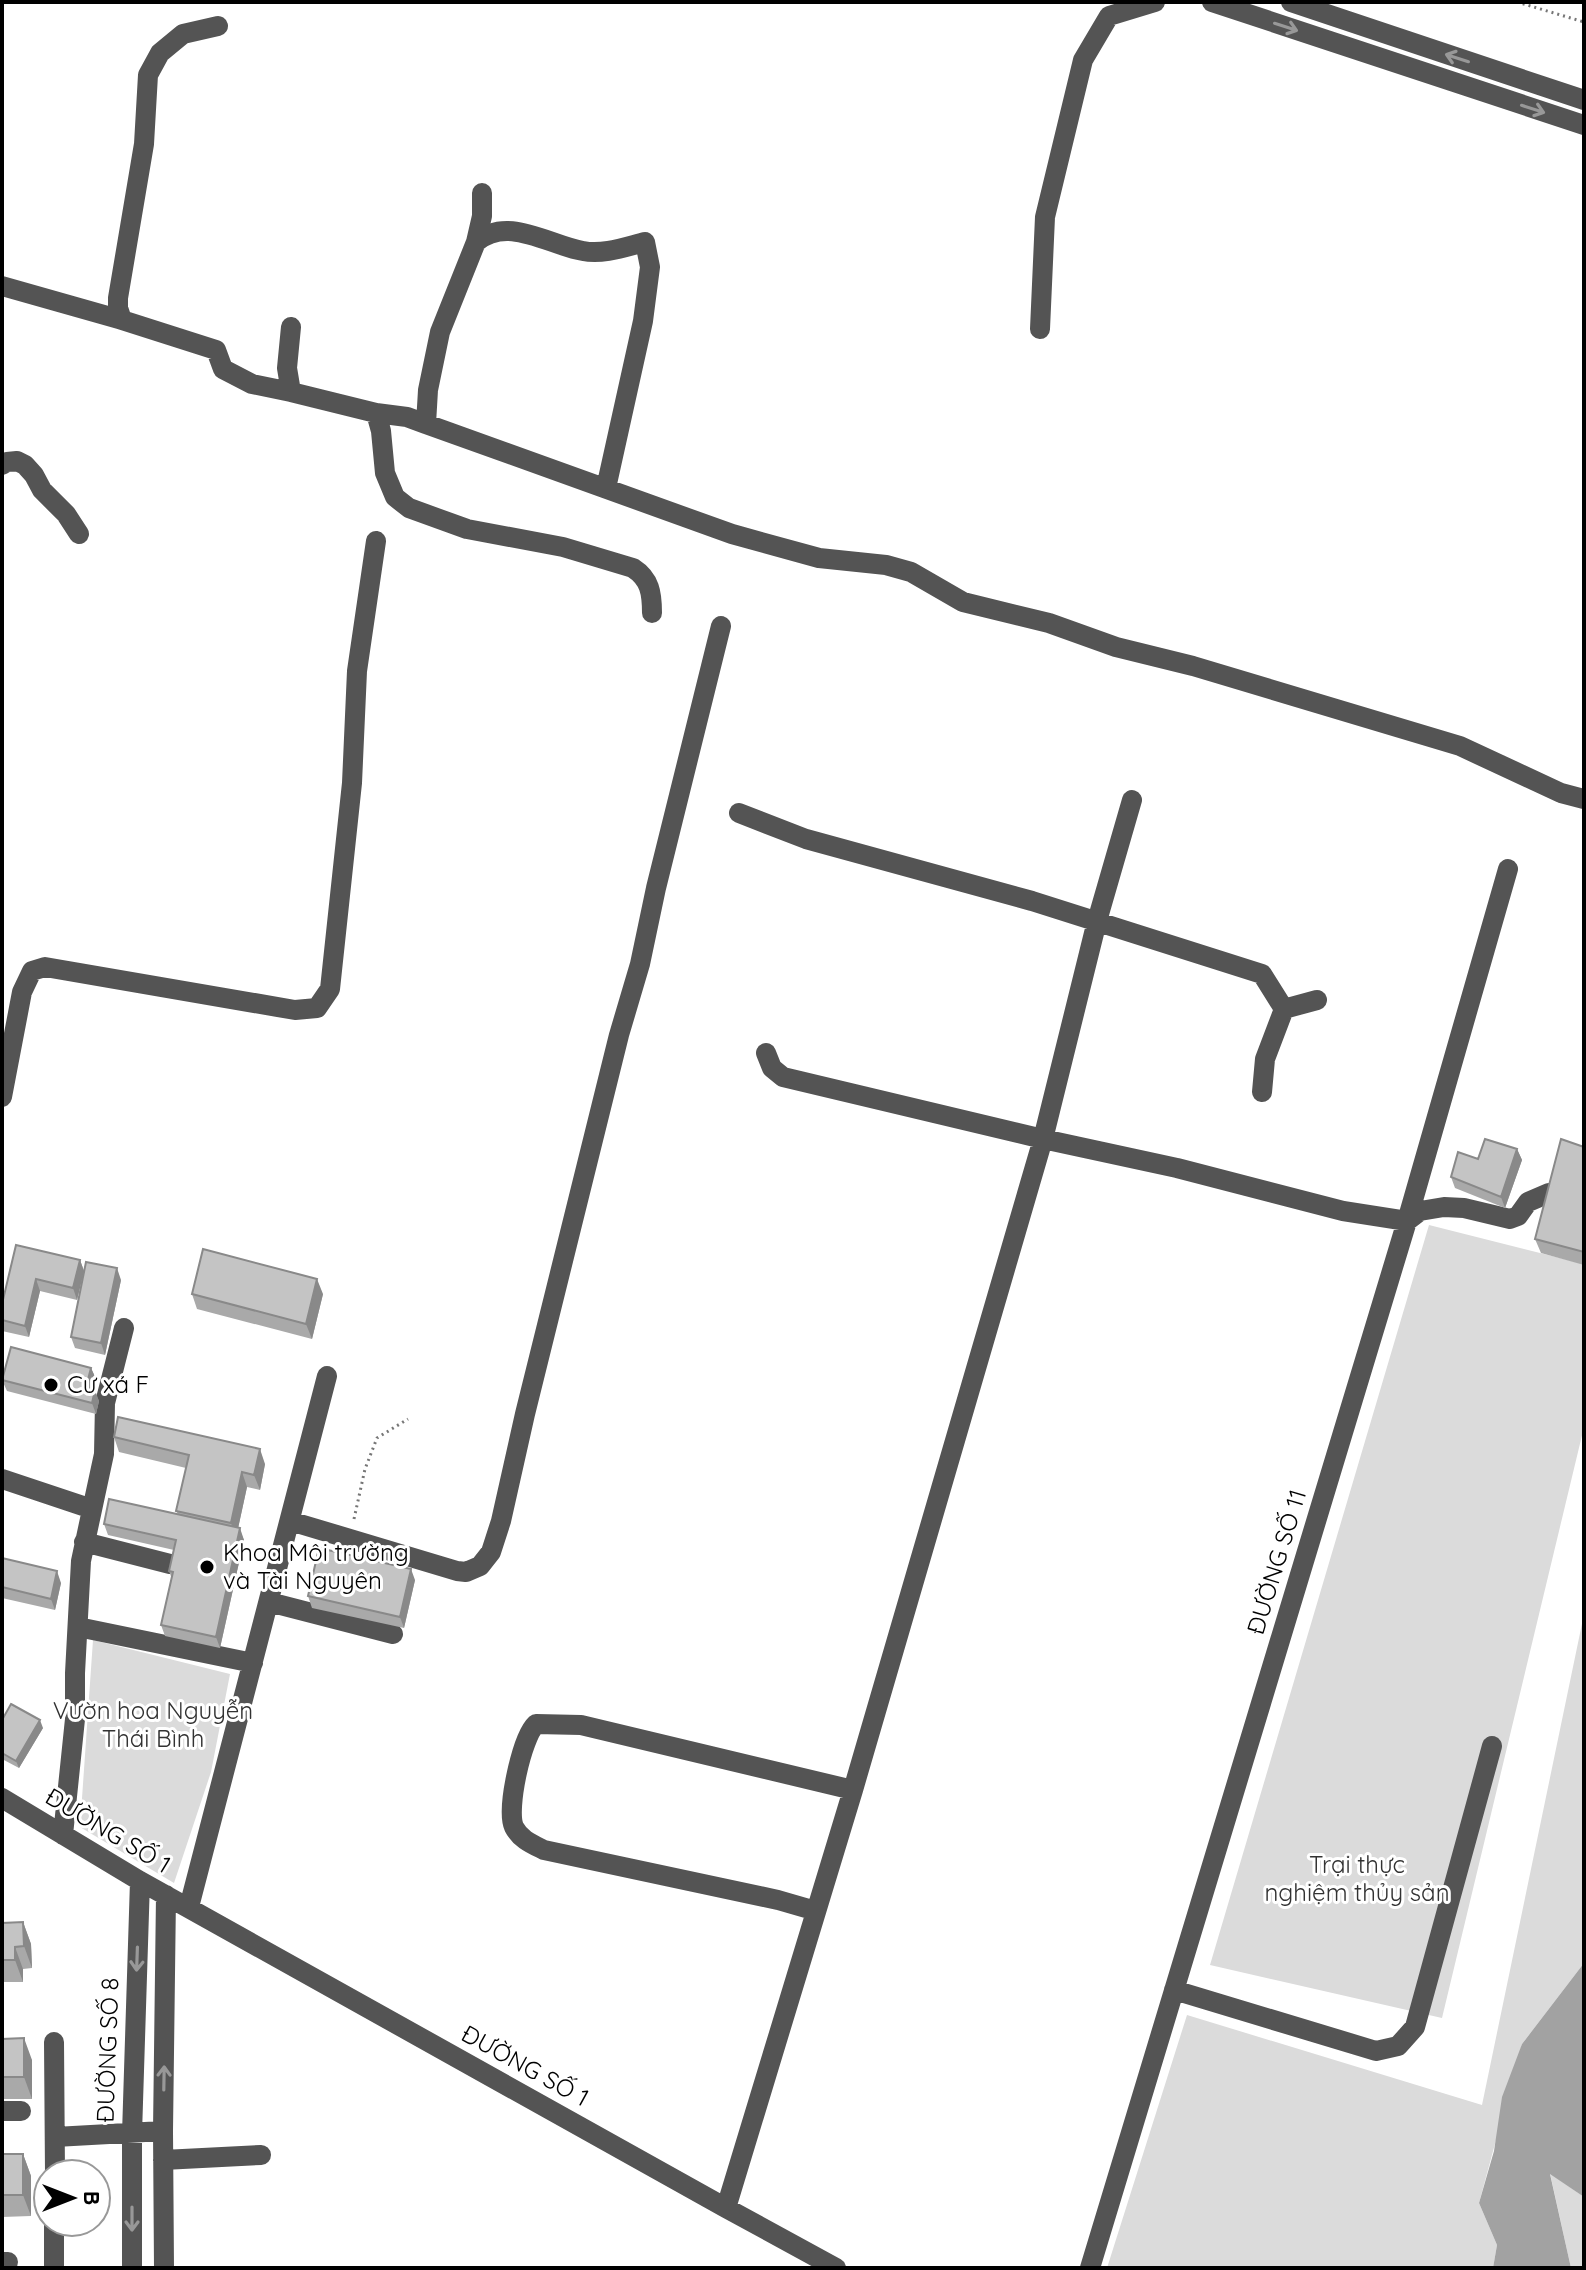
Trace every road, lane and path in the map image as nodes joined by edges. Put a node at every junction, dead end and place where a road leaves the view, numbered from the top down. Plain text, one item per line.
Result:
1 (1155, 2) edge
2 (1212, 2) edge
3 (1291, 2) edge
4 (1517, 2) edge
5 (1584, 22) edge
6 (218, 26) dead end
7 (1584, 100) edge
8 (1584, 125) edge
9 (482, 193) dead end
10 (476, 242) junction
11 (2, 286) edge
12 (122, 320) junction
13 (291, 327) dead end
14 (1040, 329) dead end
15 (291, 392) junction
16 (376, 413) junction
17 (426, 424) junction
18 (2, 465) edge
19 (606, 488) junction
20 (79, 534) dead end
21 (376, 541) dead end
22 (652, 613) dead end
23 (721, 626) dead end
24 (1584, 799) edge
25 (1132, 800) dead end
26 (739, 813) dead end
27 (1508, 869) dead end
28 (1097, 921) junction
29 (1317, 1000) dead end
30 (1284, 1009) junction
31 (766, 1053) dead end
32 (1262, 1092) dead end
33 (2, 1097) edge
34 (1043, 1139) junction
35 (1549, 1193) edge
36 (1407, 1221) junction
37 (124, 1328) dead end
38 (327, 1376) dead end
39 (408, 1419) dead end
40 (2, 1479) edge
41 (92, 1509) junction
42 (290, 1521) junction
43 (346, 1537) junction
44 (84, 1542) junction
45 (170, 1564) edge
46 (269, 1602) junction
47 (78, 1627) junction
48 (393, 1634) dead end
49 (253, 1663) junction
50 (1492, 1746) dead end
51 (853, 1790) junction
52 (2, 1798) edge
53 (63, 1835) junction
54 (140, 1881) junction
55 (166, 1895) junction
56 (189, 1907) junction
57 (816, 1911) junction
58 (1174, 1990) junction
59 (54, 2042) dead end
60 (163, 2131) junction
61 (132, 2134) junction
62 (55, 2137) junction
63 (261, 2155) dead end
64 (55, 2158) edge
65 (163, 2160) junction
66 (726, 2208) junction
67 (54, 2238) edge
68 (834, 2267) edge
69 (54, 2268) edge
70 (132, 2268) edge
71 (164, 2268) edge
72 (1090, 2268) edge

1 - 14 street
2 -> 8 street
7 -> 3 street
4 - 5 path
6 - 12 street
9 - 10 street
10 - 17 street
10 - 19 street
11 - 12 street
12 - 15 street
13 - 15 street
15 - 16 street
16 - 17 street
16 - 22 street
17 - 19 street
18 - 20 street
19 - 24 street
21 - 33 street
23 - 43 street
25 - 28 street
26 - 28 street
27 - 36 street, ĐƯỜNG SỐ 11
28 - 30 street
28 - 34 street
29 - 30 street
30 - 32 street
31 - 34 street
34 - 36 street
34 - 51 street
35 - 36 street
36 - 58 street, ĐƯỜNG SỐ 11
37 - 41 street
38 - 42 street
39 - 43 path
40 - 41 street
41 - 44 street
42 - 43 street
42 - 46 street
44 - 45 street
44 - 47 street
46 - 48 street
46 - 49 street
47 - 49 street
47 - 53 street
49 - 56 street
50 - 58 street
51 - 57 street
51 - 57 street
52 - 53 street, ĐƯỜNG SỐ 1
53 - 54 street, ĐƯỜNG SỐ 1
54 - 55 street, ĐƯỜNG SỐ 1
54 -> 61 street, ĐƯỜNG SỐ 8
55 - 56 street, ĐƯỜNG SỐ 1
60 -> 55 street
56 - 66 street, ĐƯỜNG SỐ 1
57 - 66 street
58 - 72 street, ĐƯỜNG SỐ 11
59 - 62 street
60 - 61 street
60 - 65 street
61 - 62 street
61 -> 70 street, ĐƯỜNG SỐ 8
62 - 64 street
63 - 65 street
65 - 71 street
66 - 68 street, ĐƯỜNG SỐ 1
67 - 69 street

